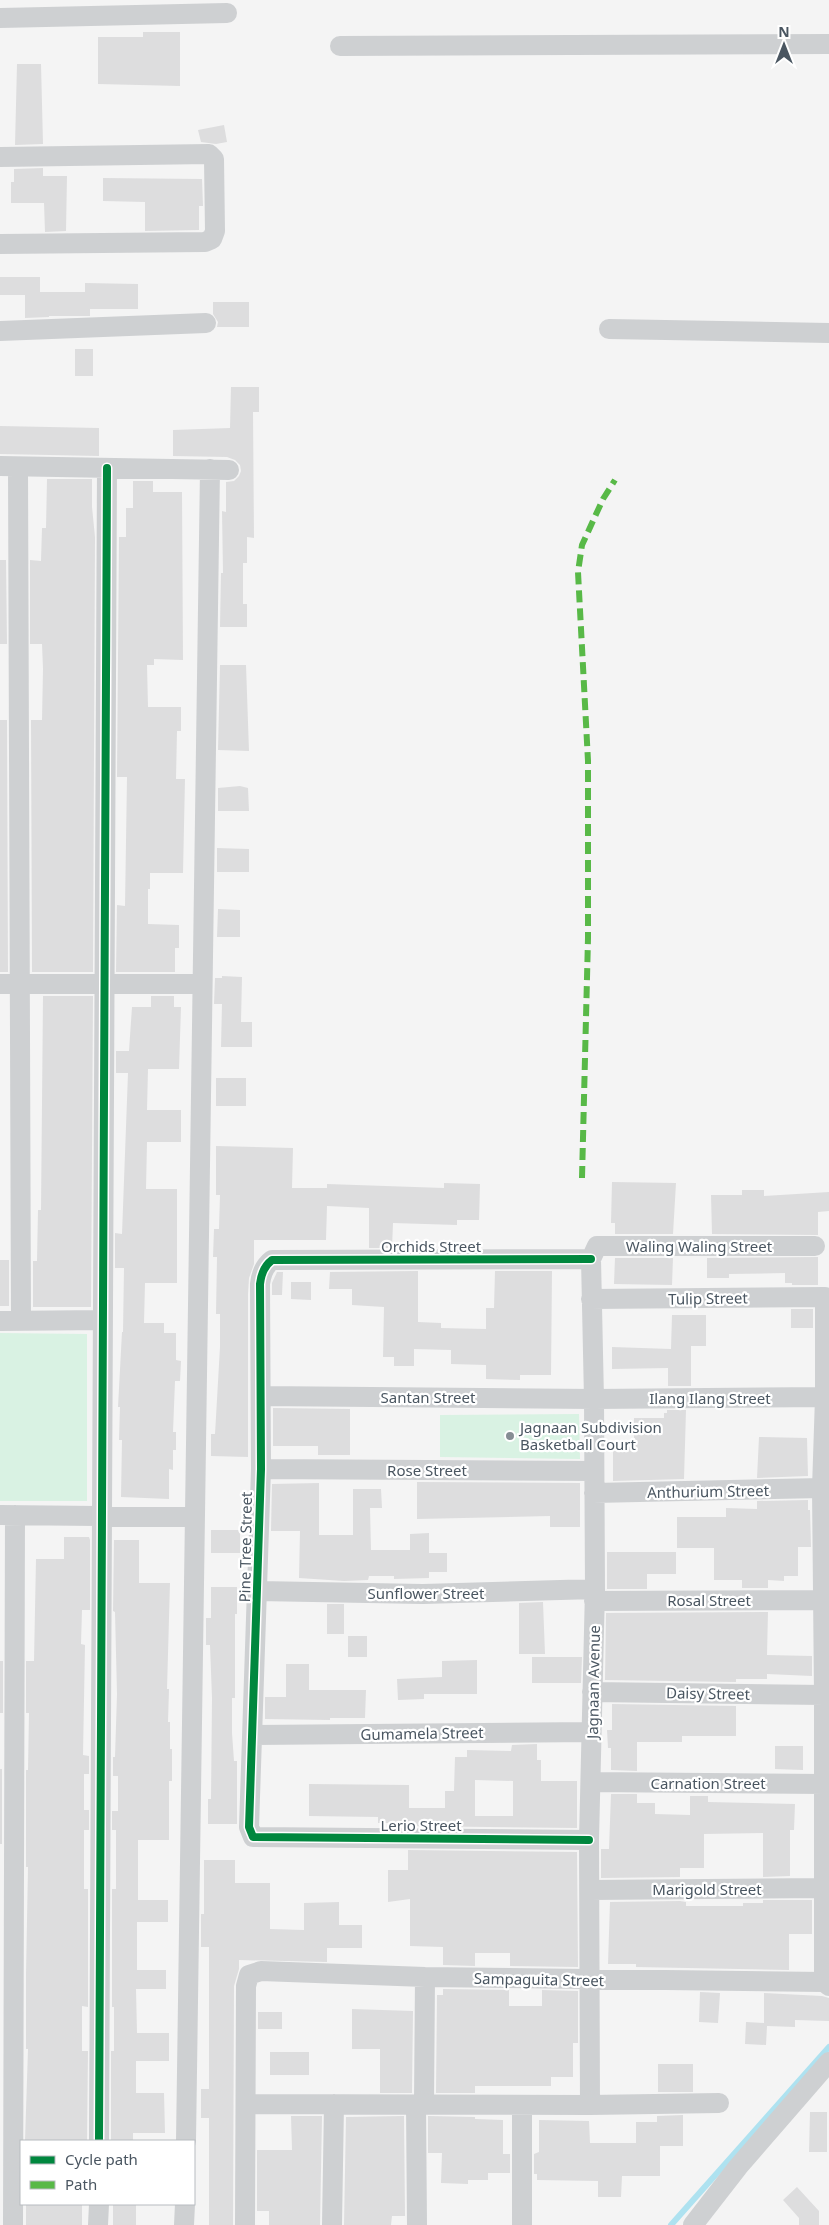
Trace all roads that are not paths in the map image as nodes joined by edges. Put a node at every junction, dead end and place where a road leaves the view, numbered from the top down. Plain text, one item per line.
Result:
1 (227, 13) dead end
2 (0, 18) edge
3 (829, 44) edge
4 (340, 46) dead end
5 (0, 156) edge
6 (0, 244) edge
7 (206, 323) dead end
8 (609, 329) dead end
9 (0, 331) edge
10 (829, 332) edge
11 (9, 466) edge
12 (107, 468) junction
13 (0, 984) edge
14 (21, 984) junction
15 (104, 984) junction
16 (202, 984) junction
17 (815, 1246) dead end
18 (591, 1259) junction
19 (272, 1260) joint
20 (591, 1299) junction
21 (103, 1320) junction
22 (0, 1321) edge
23 (21, 1321) junction
24 (261, 1396) junction
25 (825, 1397) junction
26 (594, 1398) junction
27 (260, 1469) junction
28 (594, 1471) junction
29 (822, 1488) junction
30 (594, 1493) junction
31 (7, 1515) edge
32 (102, 1516) junction
33 (195, 1517) junction
34 (258, 1591) junction
35 (594, 1595) junction
36 (823, 1600) junction
37 (592, 1692) junction
38 (824, 1695) junction
39 (591, 1732) junction
40 (253, 1735) junction
41 (591, 1782) junction
42 (824, 1784) junction
43 (253, 1837) joint
44 (589, 1840) junction
45 (824, 1888) junction
46 (591, 1890) junction
47 (425, 1977) junction
48 (590, 1979) junction
49 (826, 1984) edge
50 (829, 2062) edge
51 (719, 2103) dead end
52 (247, 2104) junction
53 (334, 2104) junction
54 (420, 2104) junction
55 (522, 2105) junction
56 (590, 2105) junction
57 (99, 2140) edge
58 (186, 2140) edge
59 (98, 2205) edge
60 (185, 2205) edge
61 (13, 2225) edge
62 (98, 2225) edge
63 (184, 2225) edge
64 (245, 2225) edge
65 (332, 2225) edge
66 (416, 2225) edge
67 (522, 2225) edge
68 (693, 2225) edge

1 - 2 street
3 - 4 street
5 - 6 street
7 - 9 street
8 - 10 street
11 - 12 street
11 - 14 street
12 - 15 street
12 - 16 street
13 - 14 street
14 - 15 street
14 - 23 street
15 - 16 street
15 - 21 street
16 - 33 street
17 - 18 street, Waling Waling Street
18 - 19 street, Orchids Street
18 - 20 street, Jagnaan Avenue
19 - 24 street, Pine Tree Street
20 - 25 street, Tulip Street
20 - 26 street, Jagnaan Avenue
21 - 23 street
21 - 32 street
22 - 23 street
24 - 26 street, Santan Street
24 - 27 street, Pine Tree Street
25 - 26 street, Ilang Ilang Street
25 - 29 street
26 - 28 street, Jagnaan Avenue
27 - 28 street, Rose Street
27 - 34 street, Pine Tree Street
28 - 30 street, Jagnaan Avenue
29 - 30 street, Anthurium Street
29 - 36 street
30 - 35 street, Jagnaan Avenue
31 - 32 street
31 - 61 street
32 - 33 street
32 - 57 street
33 - 58 street
34 - 35 street, Sunflower Street
34 - 40 street, Pine Tree Street
35 - 36 street, Rosal Street
35 - 37 street, Jagnaan Avenue
36 - 38 street
37 - 38 street, Daisy Street
37 - 39 street, Jagnaan Avenue
38 - 42 street
39 - 40 street, Gumamela Street
39 - 41 street, Jagnaan Avenue
40 - 43 street, Pine Tree Street
41 - 42 street, Carnation Street
41 - 44 street, Jagnaan Avenue
42 - 45 street
43 - 44 street, Lerio Street
44 - 46 street, Jagnaan Avenue
45 - 46 street, Marigold Street
45 - 49 street
46 - 48 street, Jagnaan Avenue
47 - 48 street, Sampaguita Street
47 - 52 street, Sampaguita Street
47 - 54 street
48 - 49 street, Sampaguita Street
48 - 56 street, Jagnaan Avenue
50 - 68 street
51 - 56 street
52 - 53 street
52 - 64 street
53 - 54 street
53 - 65 street
54 - 55 street
54 - 66 street
55 - 56 street
55 - 67 street
59 - 62 street
60 - 63 street

